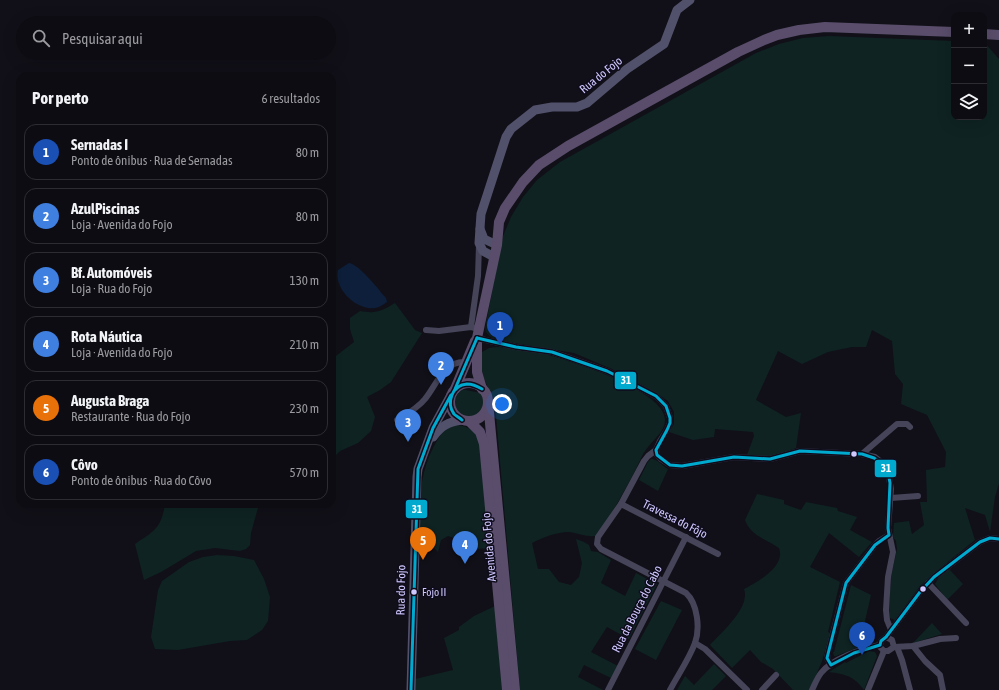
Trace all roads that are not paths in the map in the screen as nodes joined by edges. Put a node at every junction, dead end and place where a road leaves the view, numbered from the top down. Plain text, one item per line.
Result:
1 (690, 0) edge
2 (951, 32) edge
3 (987, 34) edge
4 (999, 35) edge
5 (951, 37) edge
6 (987, 38) edge
7 (999, 39) edge
8 (480, 228) junction
9 (479, 243) junction
10 (497, 244) junction
11 (494, 257) junction
12 (426, 330) dead end
13 (475, 331) junction
14 (466, 362) junction
15 (482, 389) junction
16 (453, 392) junction
17 (488, 402) junction
18 (397, 420) dead end
19 (465, 421) junction
20 (910, 426) dead end
21 (428, 445) junction
22 (656, 450) junction
23 (862, 454) junction
24 (918, 496) dead end
25 (891, 498) junction
26 (622, 504) junction
27 (889, 535) junction
28 (686, 538) junction
29 (999, 538) edge
30 (718, 554) dead end
31 (664, 581) junction
32 (928, 583) junction
33 (966, 623) dead end
34 (892, 630) junction
35 (886, 637) junction
36 (956, 638) dead end
37 (695, 643) junction
38 (913, 646) junction
39 (895, 647) junction
40 (882, 648) junction
41 (831, 665) junction
42 (776, 675) dead end
43 (411, 690) edge
44 (507, 690) edge
45 (515, 690) edge
46 (608, 690) edge
47 (670, 690) edge
48 (747, 690) edge
49 (762, 690) edge
50 (812, 690) edge
51 (868, 690) edge
52 (910, 690) edge
53 (943, 690) edge

1 - 8 main road, Rua do Fojo
2 - 10 main road
3 - 4 main road
5 - 10 main road
6 - 7 main road
8 - 9 main road, Rua do Fojo
8 - 10 main road
9 - 11 main road
9 - 13 street
10 - 11 main road
11 - 13 main road
12 - 13 street
13 - 14 main road
13 - 15 main road, Avenida do Fojo
13 - 22 street
14 - 16 main road
14 - 18 street
15 - 16 main road
15 - 17 main road, Avenida do Fojo
16 - 19 main road, Avenida do Fojo
16 - 21 main road, Rua do Fojo
17 - 19 main road
17 - 45 main road, Avenida do Fojo
19 - 21 main road, Rua do Fojo
19 - 44 main road, Avenida do Fojo
20 - 23 street
21 - 43 main road, Rua do Fojo
22 - 23 street
22 - 26 street
23 - 25 street
24 - 25 street
25 - 27 street
26 - 28 street, Travessa do Fôjo
26 - 31 street
27 - 34 street
27 - 41 street
28 - 30 street, Travessa do Fôjo
28 - 31 street, Rua da Bouça do Cabo
29 - 32 street
31 - 37 street
31 - 46 street, Rua da Bouça do Cabo
32 - 33 street
32 - 34 street
34 - 35 street
35 - 39 street
35 - 40 street
36 - 38 street
37 - 47 street
37 - 48 street
38 - 39 street
38 - 53 street
39 - 40 street
39 - 52 street
40 - 41 street
40 - 51 street
41 - 50 street
42 - 49 street

